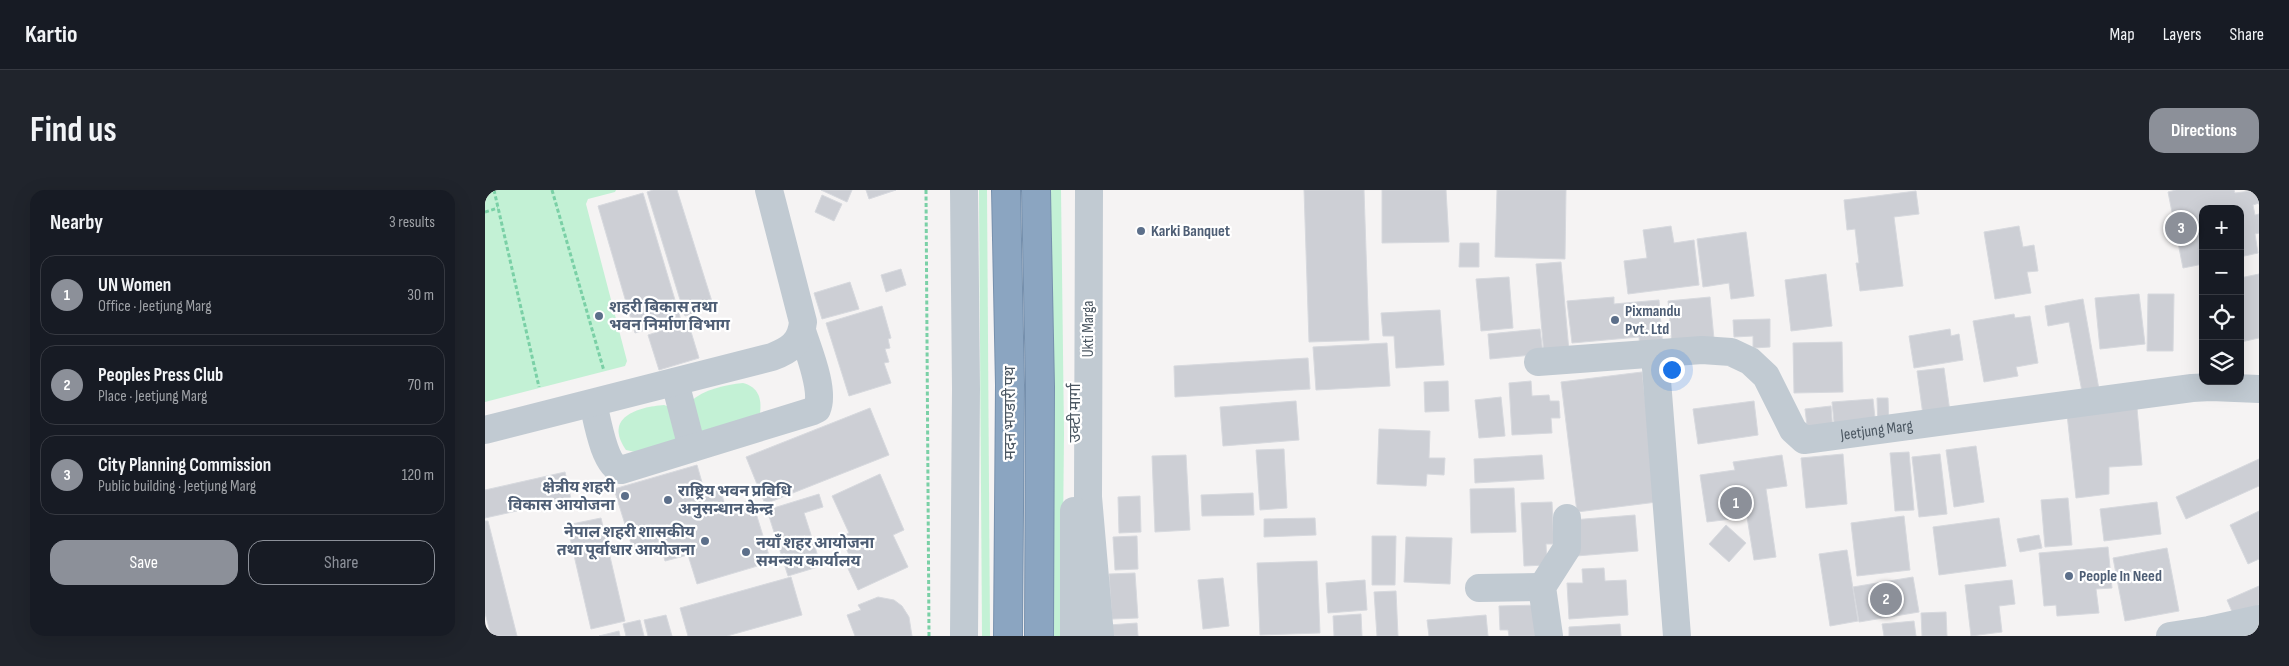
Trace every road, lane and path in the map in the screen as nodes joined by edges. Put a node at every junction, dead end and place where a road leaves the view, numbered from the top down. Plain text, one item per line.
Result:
1 (494, 190) edge
2 (552, 190) edge
3 (769, 190) edge
4 (926, 190) edge
5 (964, 190) edge
6 (1006, 190) edge
7 (1036, 190) edge
8 (1073, 190) edge
9 (1089, 190) edge
10 (498, 208) junction
11 (485, 212) edge
12 (802, 331) junction
13 (1655, 355) junction
14 (1538, 362) dead end
15 (675, 382) junction
16 (2259, 389) edge
17 (602, 400) junction
18 (546, 414) junction
19 (485, 430) edge
20 (691, 448) junction
21 (1567, 518) dead end
22 (1542, 587) junction
23 (1479, 588) dead end
24 (2244, 626) edge
25 (929, 636) edge
26 (964, 636) edge
27 (1008, 636) edge
28 (1039, 636) edge
29 (1073, 636) edge
30 (1100, 636) edge
31 (1549, 636) edge
32 (1677, 636) edge
33 (2170, 636) edge

1 - 10 path
2 - 17 path
3 - 12 street
4 - 25 path
5 - 26 street
6 - 27 highway, मदन भण्डारी पथ
7 - 28 highway, मदन भण्डारी पथ
8 - 29 street, उक्टी मार्गा
9 - 30 street, Ukti Marga
10 - 11 path
10 - 18 path
12 - 15 street
12 - 20 street
13 - 14 street, Jeetjung Marg
13 - 16 street, Jeetjung Marg
13 - 32 street
15 - 17 street
15 - 20 street
17 - 18 street
17 - 20 street
18 - 19 street
21 - 22 street
22 - 23 street
22 - 31 street
24 - 33 street

